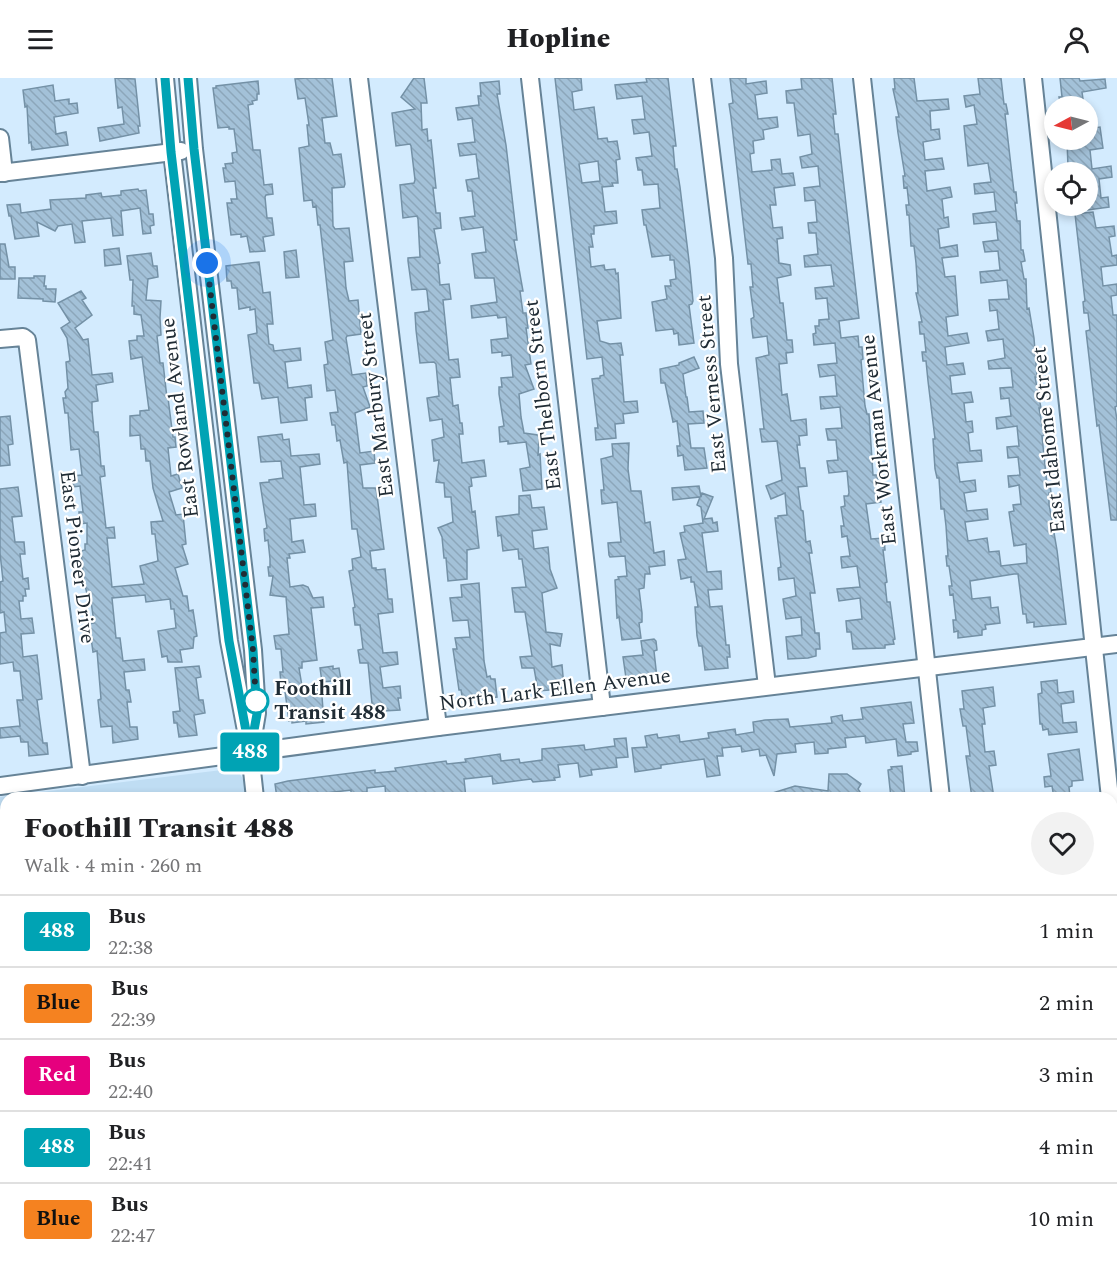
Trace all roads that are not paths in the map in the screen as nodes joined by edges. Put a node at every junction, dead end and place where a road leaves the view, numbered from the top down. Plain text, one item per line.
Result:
1 (165, 78) edge
2 (188, 78) edge
3 (359, 78) edge
4 (530, 78) edge
5 (702, 78) edge
6 (862, 78) edge
7 (1033, 78) edge
8 (0, 138) edge
9 (194, 149) junction
10 (171, 152) junction
11 (2, 173) edge
12 (0, 339) edge
13 (1117, 644) edge
14 (1094, 647) junction
15 (926, 666) junction
16 (767, 686) junction
17 (602, 706) junction
18 (438, 727) junction
19 (250, 752) junction
20 (82, 776) junction
21 (0, 786) edge
22 (254, 792) edge
23 (940, 792) edge
24 (1109, 792) edge

1 - 10 street, East Rowland Avenue
2 - 9 street, East Rowland Avenue
3 - 18 street, East Marbury Street
4 - 17 street, East Thelborn Street
5 - 16 street, East Verness Street
6 - 15 street, East Workman Avenue
7 - 14 street, East Idahome Street
8 - 11 street
9 - 10 street
9 - 19 street, East Rowland Avenue
10 - 11 street
10 - 19 street, East Rowland Avenue
12 - 20 street, East Pioneer Drive
13 - 14 street, North Lark Ellen Avenue
14 - 15 street, North Lark Ellen Avenue
14 - 24 street, East Idahome Street
15 - 16 street, North Lark Ellen Avenue
15 - 23 street, East Workman Avenue
16 - 17 street, North Lark Ellen Avenue
17 - 18 street, North Lark Ellen Avenue
18 - 19 street, North Lark Ellen Avenue
19 - 20 street, North Lark Ellen Avenue
19 - 22 street, East Rowland Avenue
20 - 21 street, North Lark Ellen Avenue

